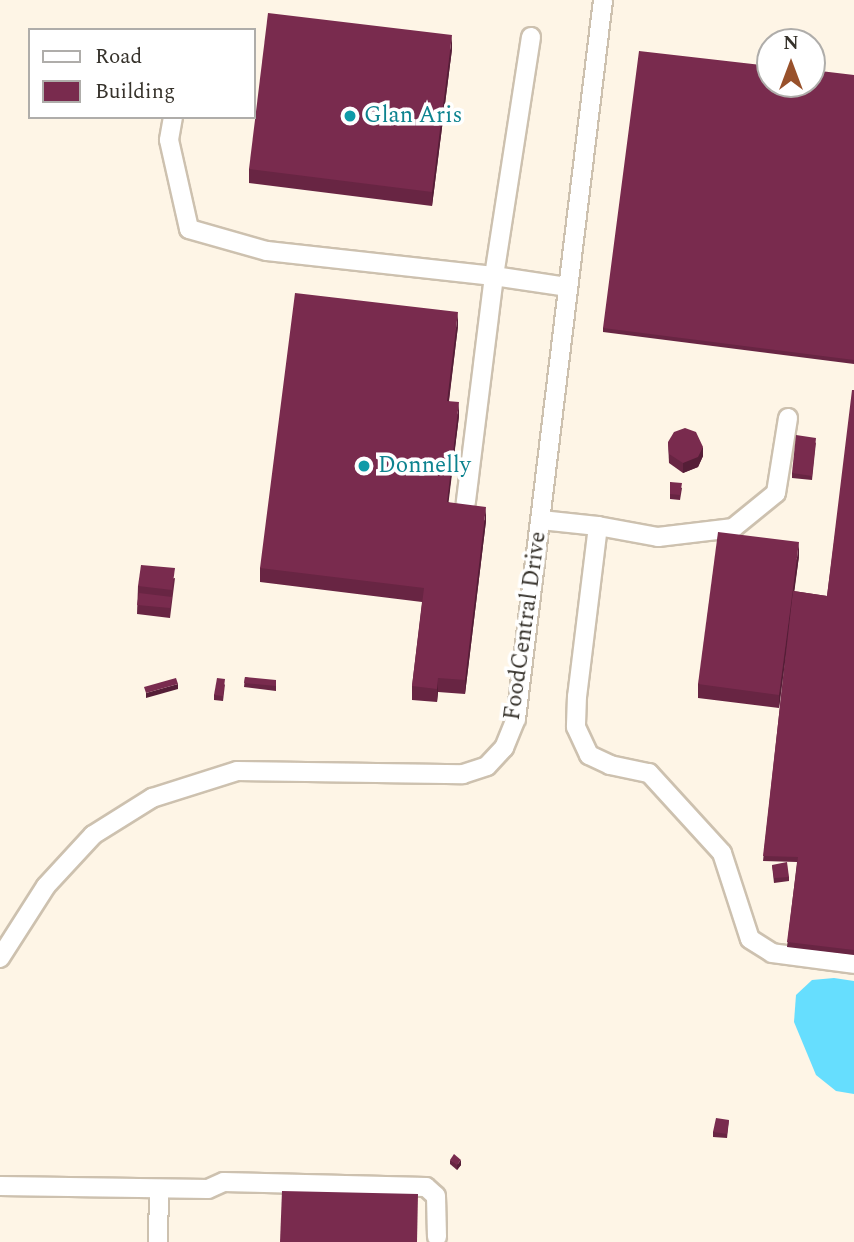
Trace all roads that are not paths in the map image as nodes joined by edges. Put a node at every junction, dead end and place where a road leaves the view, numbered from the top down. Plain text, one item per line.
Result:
1 (603, 0) edge
2 (531, 37) dead end
3 (173, 119) edge
4 (494, 276) junction
5 (568, 287) junction
6 (788, 418) dead end
7 (466, 502) edge
8 (541, 520) junction
9 (598, 526) junction
10 (0, 958) edge
11 (854, 964) edge
12 (0, 1186) edge
13 (159, 1189) junction
14 (437, 1237) dead end
15 (158, 1242) edge

1 - 5 street, FoodCentral Drive
2 - 4 street
3 - 4 street
4 - 5 street
4 - 7 street
5 - 8 street, FoodCentral Drive
6 - 9 street
8 - 9 street
8 - 10 street, FoodCentral Drive
9 - 11 street
12 - 13 street
13 - 14 street
13 - 15 street

